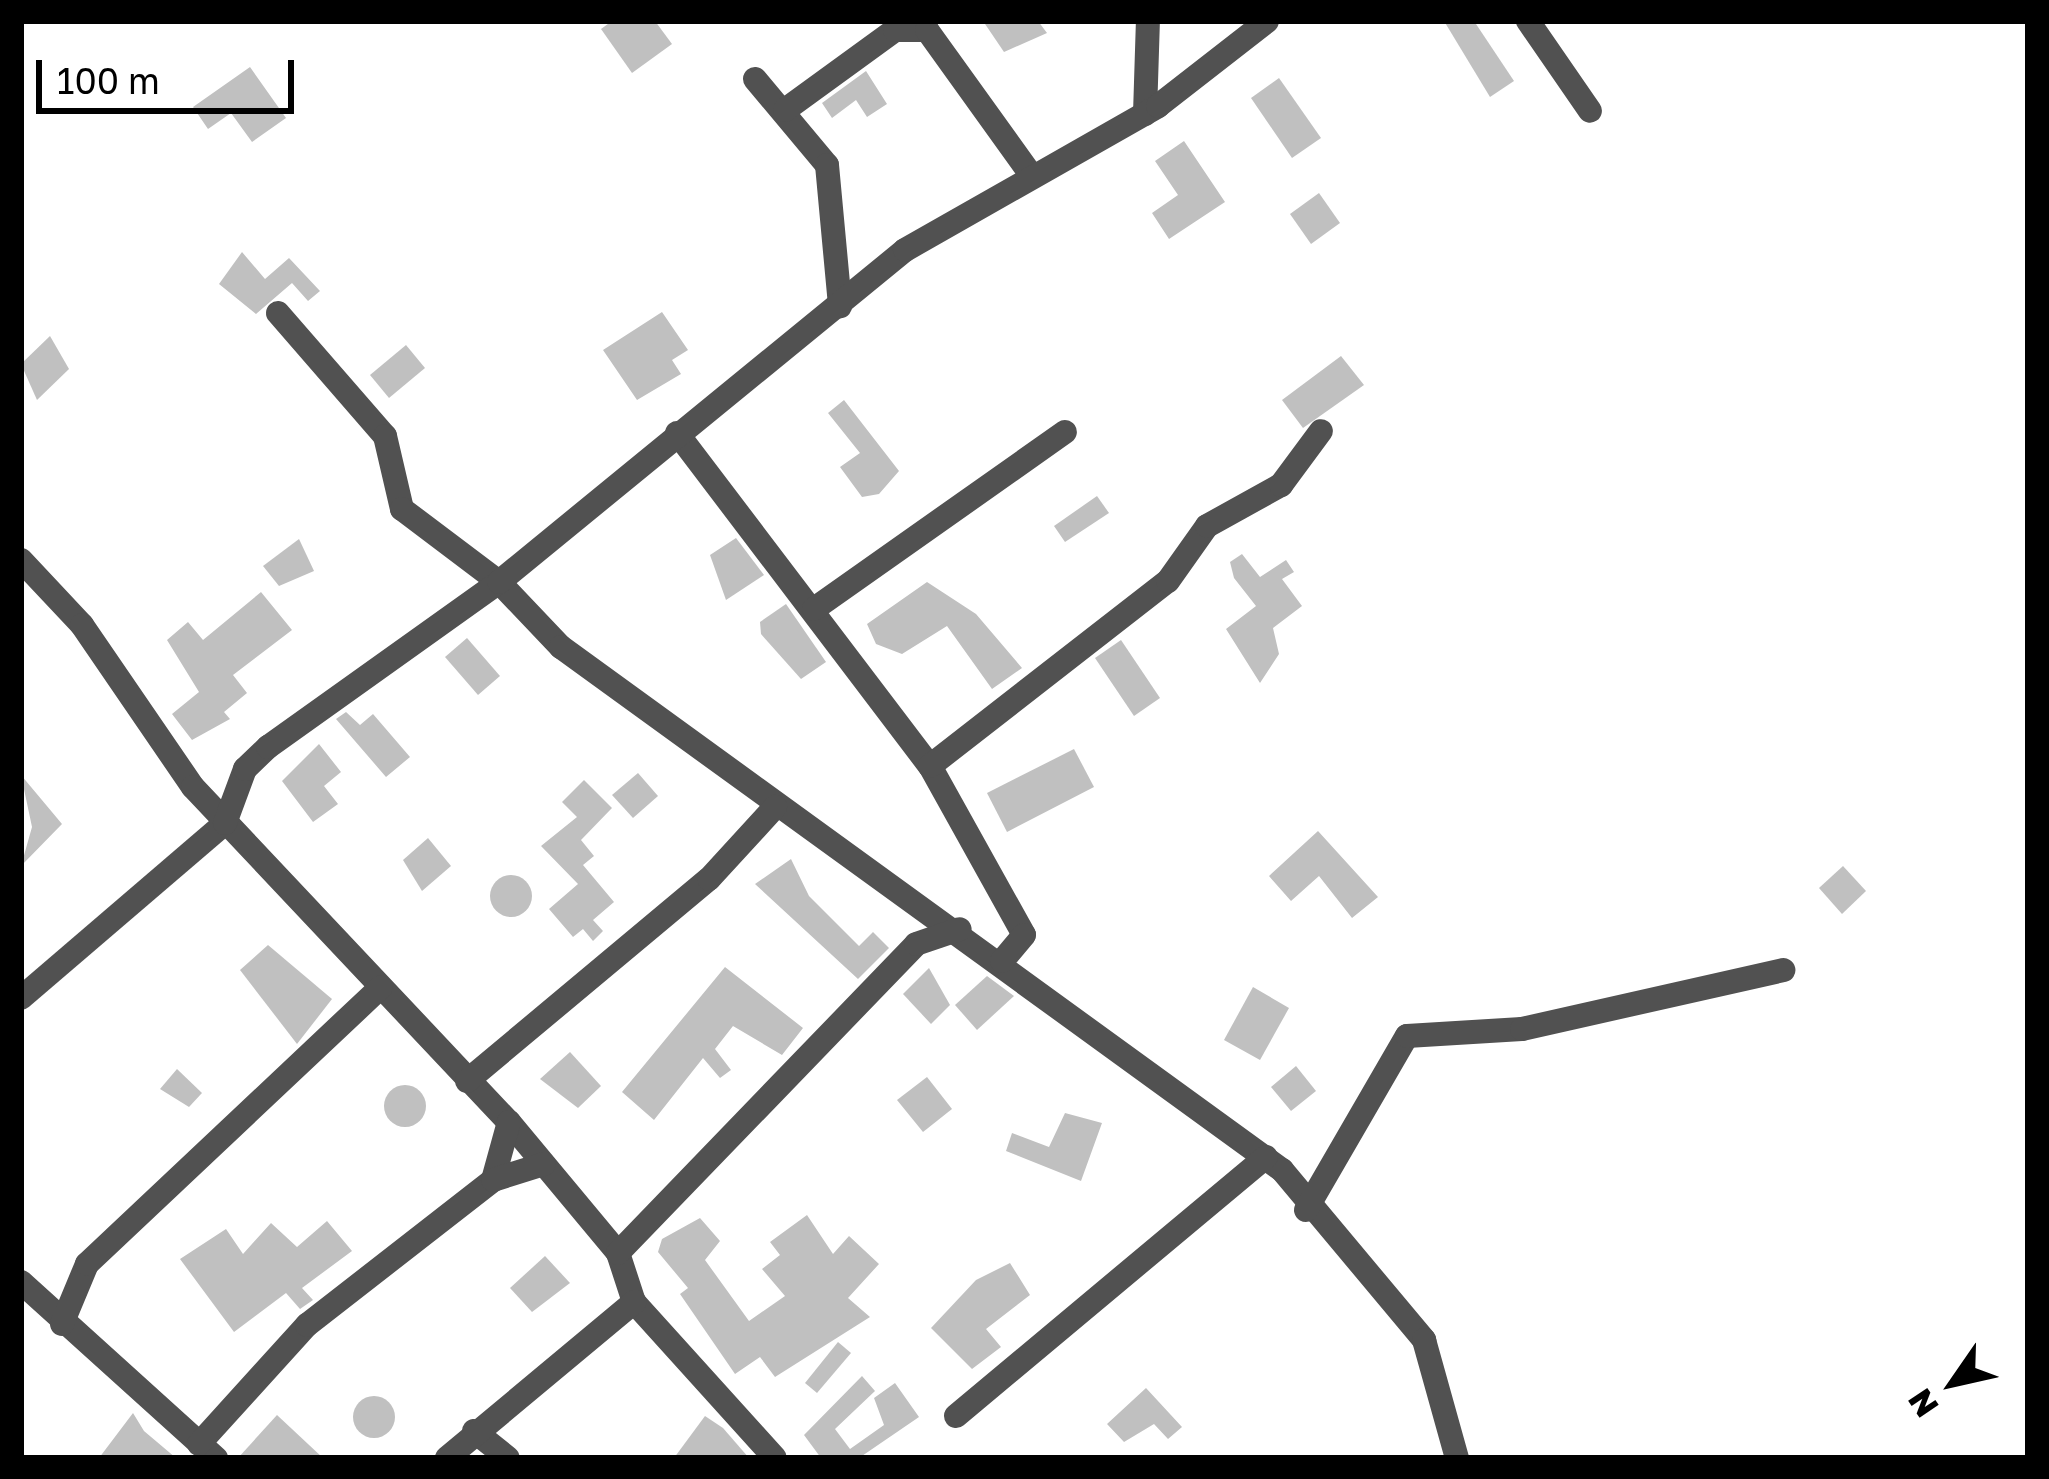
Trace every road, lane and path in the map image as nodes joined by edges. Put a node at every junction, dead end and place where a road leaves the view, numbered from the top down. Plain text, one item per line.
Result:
1 (1148, 21) edge
2 (1267, 21) edge
3 (1528, 21) edge
4 (755, 79) dead end
5 (785, 110) junction
6 (1590, 111) dead end
7 (1145, 114) junction
8 (1032, 176) junction
9 (840, 306) junction
10 (278, 313) dead end
11 (1321, 431) dead end
12 (1065, 432) dead end
13 (677, 433) junction
14 (21, 560) edge
15 (499, 581) junction
16 (814, 609) junction
17 (930, 766) junction
18 (775, 807) junction
19 (225, 823) junction
20 (923, 901) junction
21 (960, 929) junction
22 (916, 944) junction
23 (1002, 961) junction
24 (1783, 970) dead end
25 (380, 988) junction
26 (21, 998) edge
27 (467, 1082) junction
28 (509, 1122) junction
29 (1266, 1157) junction
30 (544, 1164) junction
31 (493, 1180) junction
32 (1306, 1210) junction
33 (618, 1252) junction
34 (21, 1282) edge
35 (634, 1302) junction
36 (62, 1324) junction
37 (956, 1416) dead end
38 (474, 1431) junction
39 (208, 1451) edge
40 (447, 1458) edge
41 (508, 1458) edge
42 (775, 1458) edge
43 (1457, 1458) edge

1 - 7 street
2 - 7 street
3 - 6 street
4 - 5 street
5 - 8 street
5 - 9 street
7 - 8 street
8 - 9 street
9 - 13 street
10 - 15 street
11 - 17 street
12 - 16 street
13 - 15 street
13 - 16 street
14 - 19 street
15 - 18 street
15 - 19 street
16 - 17 street
17 - 23 street
18 - 20 street
18 - 27 street
19 - 25 street
19 - 26 street
20 - 21 street
20 - 22 street
21 - 22 street
21 - 23 street
22 - 33 street
23 - 29 street
24 - 32 street
25 - 27 street
25 - 36 street
27 - 28 street
28 - 30 street
28 - 31 street
29 - 32 street
29 - 37 street
30 - 31 street
30 - 33 street
31 - 39 street
32 - 43 street
33 - 35 street
34 - 36 street
35 - 38 street
35 - 42 street
36 - 39 street
38 - 40 street
38 - 41 street

